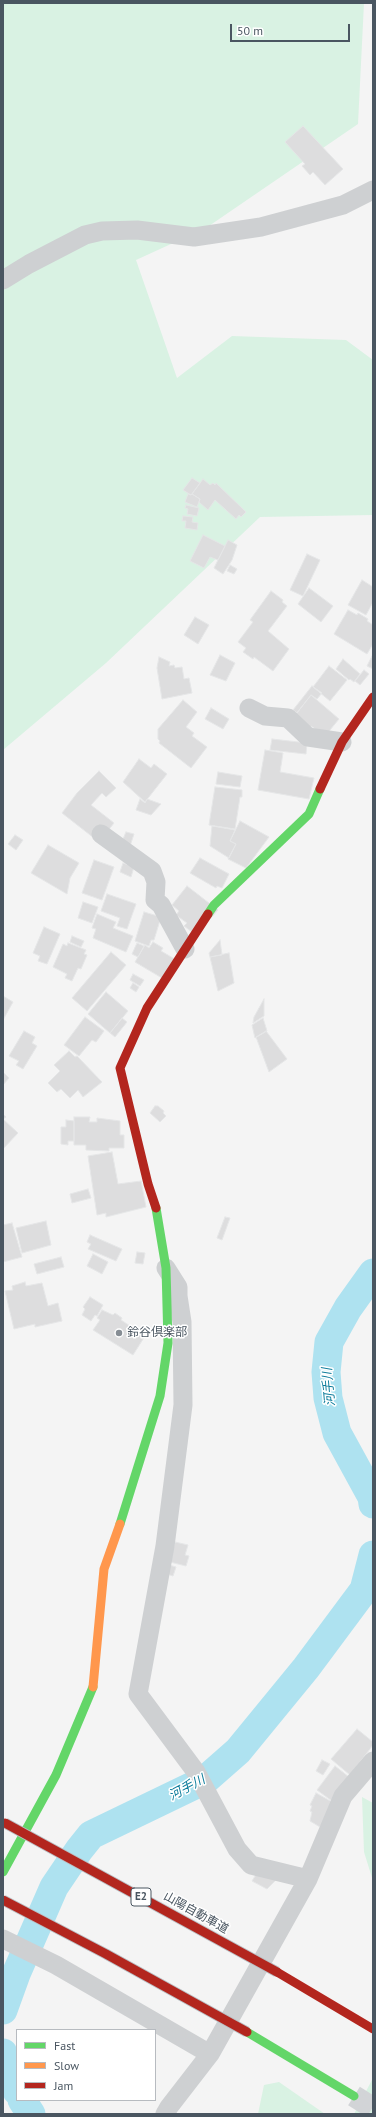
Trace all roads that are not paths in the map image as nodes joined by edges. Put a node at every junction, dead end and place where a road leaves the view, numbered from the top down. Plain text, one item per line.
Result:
1 (373, 190) edge
2 (3, 280) edge
3 (373, 697) edge
4 (249, 708) dead end
5 (342, 742) junction
6 (101, 834) dead end
7 (185, 949) junction
8 (166, 1268) junction
9 (373, 1761) edge
10 (5, 1823) dead end
11 (3, 1872) edge
12 (308, 1879) junction
13 (3, 1900) edge
14 (3, 1939) edge
15 (373, 2029) edge
16 (210, 2054) junction
17 (354, 2096) tunnel mouth
18 (166, 2114) edge

1 - 2 street
3 - 5 main road
4 - 5 street
5 - 7 main road
6 - 7 street
7 - 8 main road
8 - 11 main road
8 - 12 street
9 - 12 street
10 - 15 main road, 山陽自動車道 / E2, bridge
12 - 16 street
13 - 17 main road, bridge
14 - 16 street
16 - 18 street

